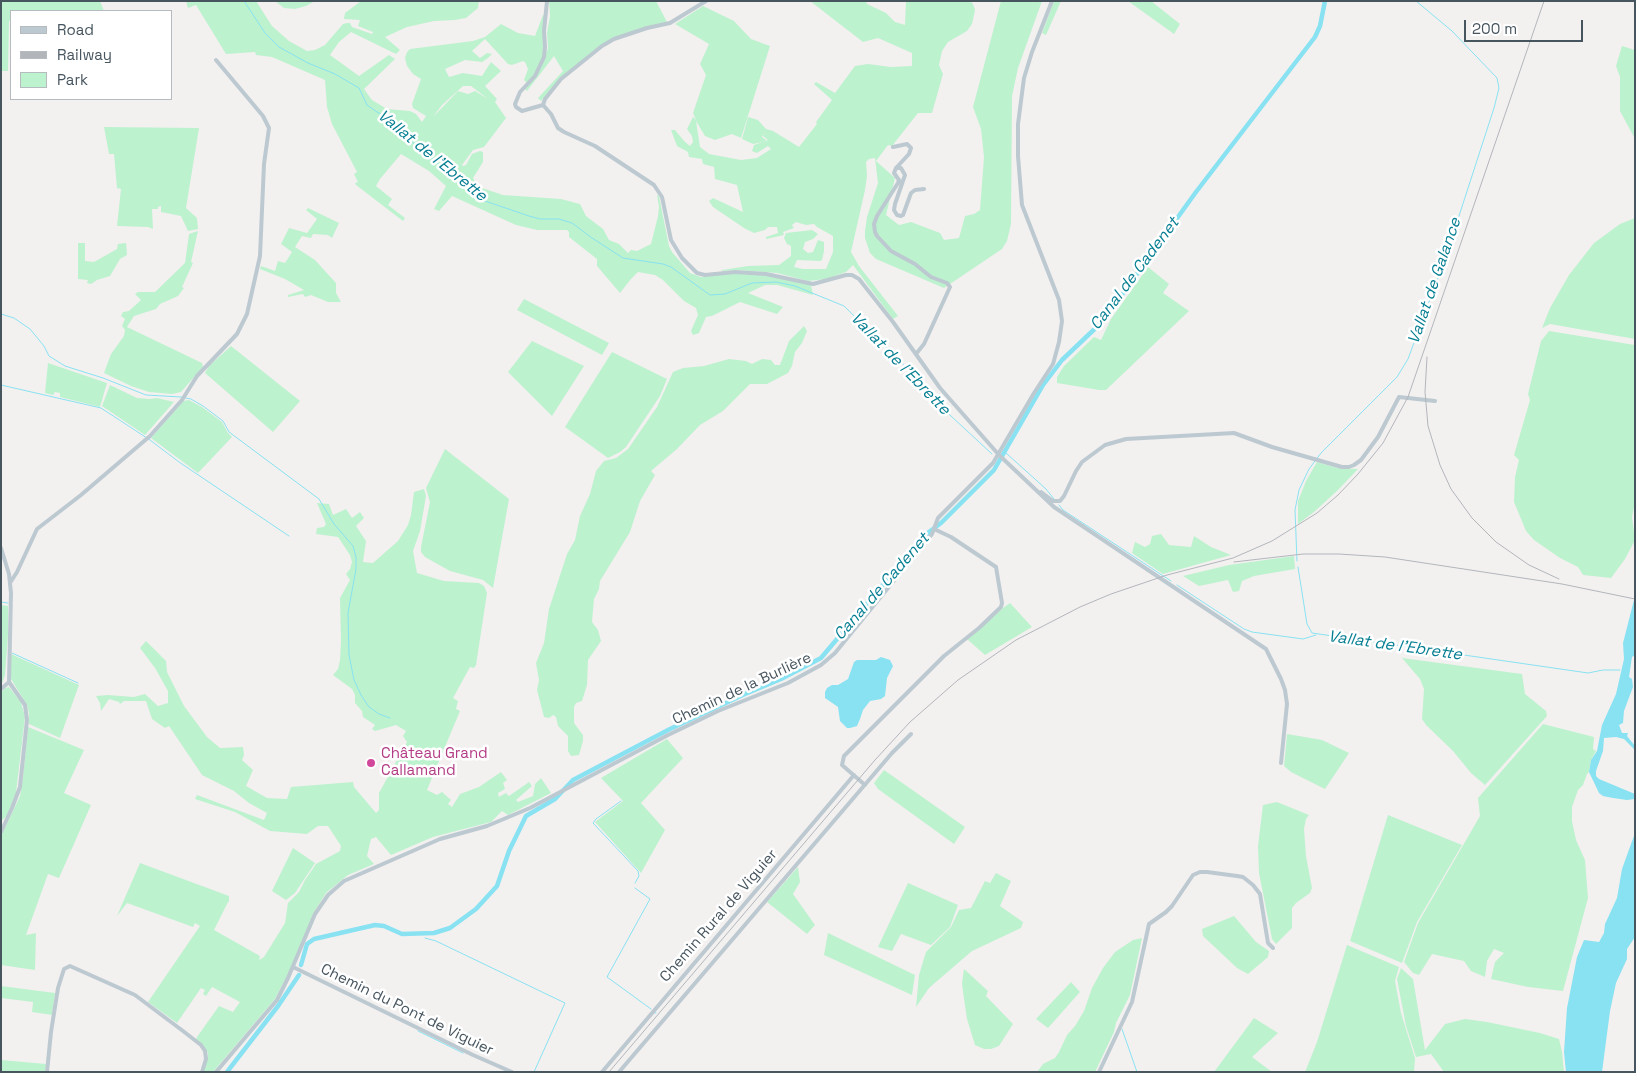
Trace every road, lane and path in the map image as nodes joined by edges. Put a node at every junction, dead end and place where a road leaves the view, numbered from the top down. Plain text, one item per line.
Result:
1 (547, 1) edge
2 (706, 1) edge
3 (1052, 1) edge
4 (216, 60) dead end
5 (542, 106) junction
6 (893, 147) dead end
7 (896, 168) junction
8 (924, 189) dead end
9 (916, 354) junction
10 (1435, 401) dead end
11 (1001, 457) junction
12 (1033, 486) junction
13 (935, 529) junction
14 (1, 548) edge
15 (10, 582) junction
16 (9, 682) junction
17 (1, 689) edge
18 (911, 734) dead end
19 (1281, 763) dead end
20 (854, 775) junction
21 (865, 785) junction
22 (1, 832) edge
23 (1272, 948) dead end
24 (293, 967) junction
25 (47, 1072) edge
26 (202, 1072) edge
27 (216, 1072) edge
28 (512, 1072) edge
29 (602, 1072) edge
30 (619, 1072) edge
31 (1099, 1072) edge

1 - 5 street
2 - 5 street
3 - 11 street, Chemin de la Burlière
4 - 15 street
5 - 9 street
6 - 7 street
7 - 8 street
7 - 9 street
9 - 11 street
10 - 12 street
11 - 12 street
11 - 13 street, Chemin de la Burlière
12 - 19 street
13 - 20 street
13 - 24 street, Chemin de la Burlière
14 - 15 street
15 - 16 street
16 - 17 street
16 - 22 street
18 - 21 street
20 - 21 street
20 - 29 street, Chemin Rural de Viguier
21 - 30 street
23 - 31 street
24 - 27 street, Chemin de la Burlière
24 - 28 street, Chemin du Pont de Viguier
25 - 26 street

